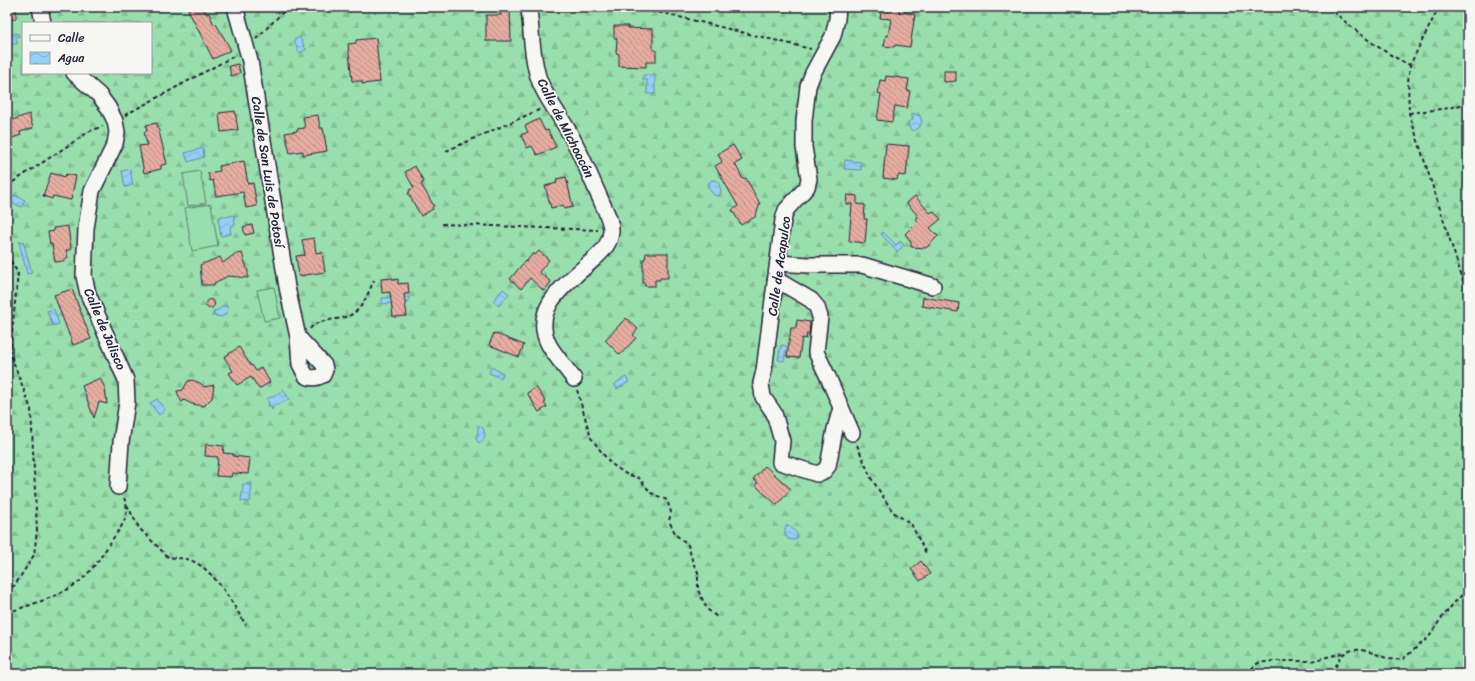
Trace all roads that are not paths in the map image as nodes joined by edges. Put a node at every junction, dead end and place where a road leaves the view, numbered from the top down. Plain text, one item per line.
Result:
1 (40, 7) edge
2 (235, 7) edge
3 (528, 7) edge
4 (838, 7) edge
5 (43, 22) edge
6 (75, 74) edge
7 (778, 263) junction
8 (776, 281) junction
9 (933, 286) dead end
10 (301, 341) road end
11 (574, 379) road end
12 (841, 408) junction
13 (852, 433) road end
14 (118, 486) road end

1 - 5 street
2 - 10 street, Calle de San Luis de Potosí
3 - 11 street, Calle de Michoacán
4 - 7 street, Calle de Acapulco
6 - 14 street, Calle de Jalisco
7 - 8 street, Calle de Acapulco
7 - 9 street
8 - 12 street
8 - 12 street, Calle de Acapulco
12 - 13 street

